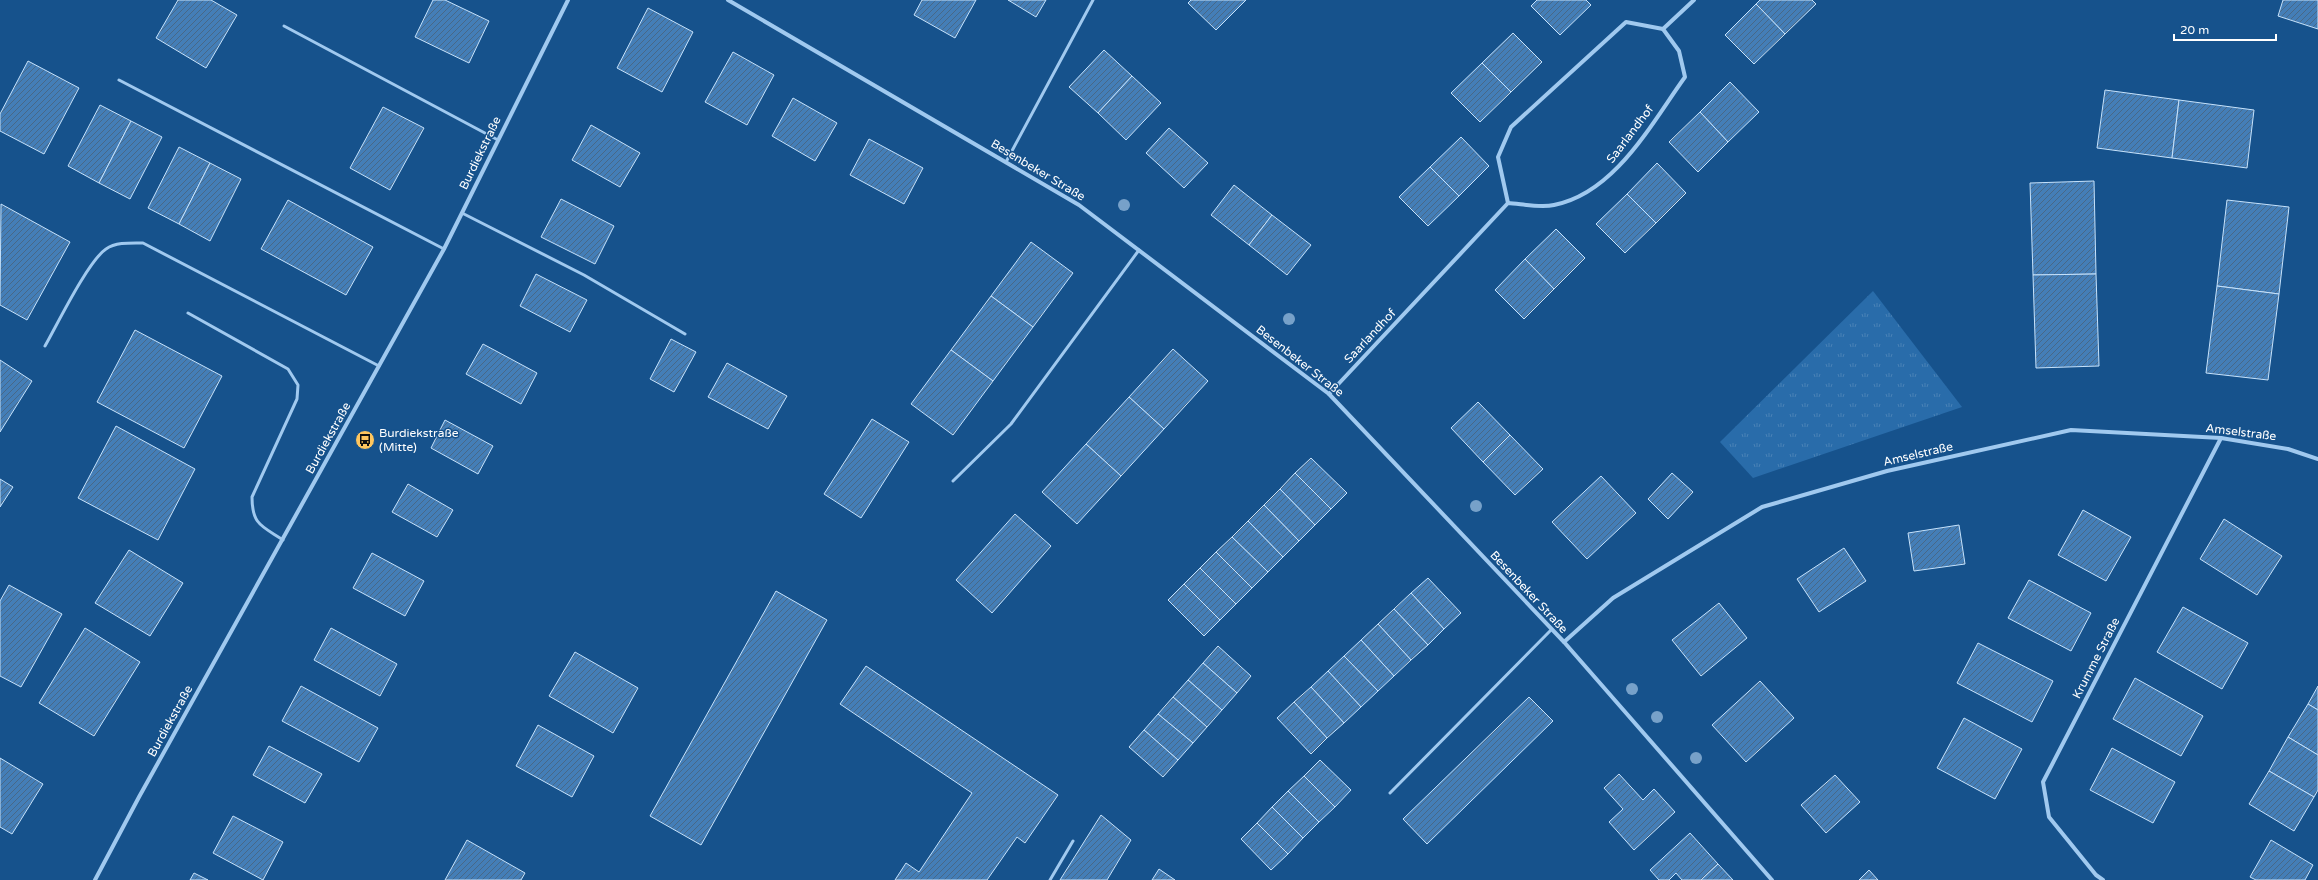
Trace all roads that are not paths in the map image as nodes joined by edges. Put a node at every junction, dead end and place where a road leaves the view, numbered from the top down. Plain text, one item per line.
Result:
1 (568, 0) edge
2 (728, 0) edge
3 (1093, 0) edge
4 (1694, 0) edge
5 (284, 26) dead end
6 (1663, 29) junction
7 (119, 80) dead end
8 (498, 140) junction
9 (1006, 162) junction
10 (1508, 203) junction
11 (462, 212) junction
12 (444, 249) junction
13 (1139, 250) junction
14 (188, 313) dead end
15 (685, 334) dead end
16 (45, 346) dead end
17 (379, 366) junction
18 (1329, 394) junction
19 (2221, 438) junction
20 (2318, 459) edge
21 (953, 481) dead end
22 (283, 540) junction
23 (1552, 630) junction
24 (1564, 642) junction
25 (1390, 793) dead end
26 (1073, 841) dead end
27 (95, 880) edge
28 (1050, 880) edge
29 (1772, 880) edge
30 (2103, 880) edge

1 - 8 street, Burdiekstraße
2 - 9 street, Besenbeker Straße
3 - 9 lane
4 - 6 street
5 - 8 lane
6 - 10 street
6 - 10 street, Saarlandhof
7 - 12 lane
8 - 11 street, Burdiekstraße
9 - 13 street, Besenbeker Straße
10 - 18 street, Saarlandhof
11 - 12 street, Burdiekstraße
11 - 15 lane
12 - 17 street, Burdiekstraße
13 - 18 street, Besenbeker Straße
13 - 21 lane
14 - 22 lane
16 - 17 lane
17 - 22 street, Burdiekstraße
18 - 23 street, Besenbeker Straße
19 - 20 street, Amselstraße
19 - 24 street, Amselstraße
19 - 30 street, Krumme Straße
22 - 27 street, Burdiekstraße
23 - 24 street, Besenbeker Straße
23 - 25 lane
24 - 29 street, Besenbeker Straße
26 - 28 lane

